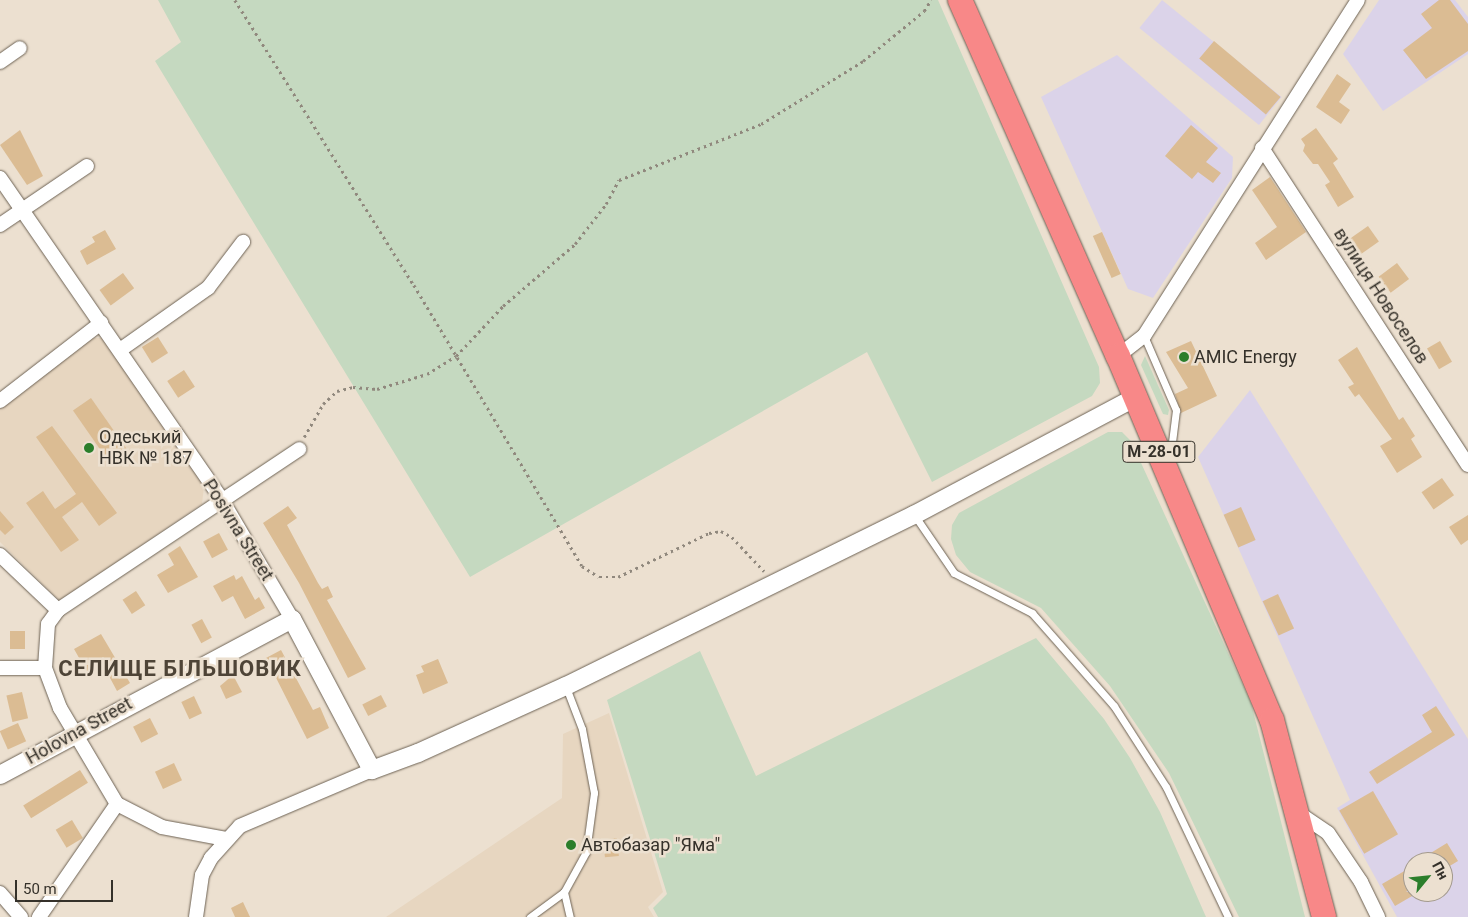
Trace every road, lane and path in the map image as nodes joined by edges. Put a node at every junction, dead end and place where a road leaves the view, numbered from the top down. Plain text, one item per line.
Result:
1 (235, 0) edge
2 (931, 0) edge
3 (960, 0) edge
4 (1358, 0) edge
5 (20, 48) dead end
6 (0, 62) edge
7 (1262, 148) junction
8 (87, 166) dead end
9 (0, 178) edge
10 (22, 210) junction
11 (0, 225) edge
12 (243, 242) dead end
13 (101, 323) junction
14 (1144, 336) junction
15 (120, 350) junction
16 (456, 356) junction
17 (1118, 356) junction
18 (1136, 397) junction
19 (0, 401) edge
20 (299, 449) joint
21 (1468, 465) edge
22 (1167, 471) junction
23 (222, 500) junction
24 (914, 515) junction
25 (0, 555) edge
26 (776, 584) junction
27 (58, 610) junction
28 (292, 619) junction
29 (0, 668) edge
30 (45, 668) junction
31 (566, 686) junction
32 (73, 733) junction
33 (372, 770) junction
34 (0, 775) edge
35 (117, 804) junction
36 (1297, 812) junction
37 (226, 840) junction
38 (564, 892) junction
39 (0, 893) edge
40 (21, 917) edge
41 (39, 917) edge
42 (196, 917) edge
43 (530, 917) edge
44 (570, 917) edge
45 (1228, 917) edge
46 (1324, 917) edge
47 (1378, 917) edge

1 - 16 path
2 - 16 path
3 - 17 highway, М-28-01
4 - 7 street
5 - 6 street
7 - 14 street
7 - 21 street, вулиця Новоселов
8 - 10 street
9 - 10 street, Posivna Street
10 - 11 street
10 - 13 street, Posivna Street
12 - 15 street
13 - 15 street, Posivna Street
13 - 19 street
14 - 17 street
14 - 22 lane
15 - 23 street, Posivna Street
16 - 20 path
16 - 26 path
17 - 18 highway, М-28-01
18 - 22 highway, М-28-01
18 - 24 street
20 - 23 street
22 - 36 highway, М-28-01
23 - 27 street
23 - 28 street, Posivna Street
24 - 26 street
24 - 45 lane
25 - 27 street
26 - 31 street
27 - 30 street
28 - 32 street, Holovna Street
28 - 33 street, Posivna Street
29 - 30 street
30 - 32 street
31 - 33 street
31 - 38 lane
32 - 34 street, Holovna Street
32 - 35 street
33 - 37 street
35 - 37 street
35 - 41 street
36 - 46 highway, М-28-01
36 - 47 street
37 - 42 street
38 - 43 lane
38 - 44 lane
39 - 40 street

